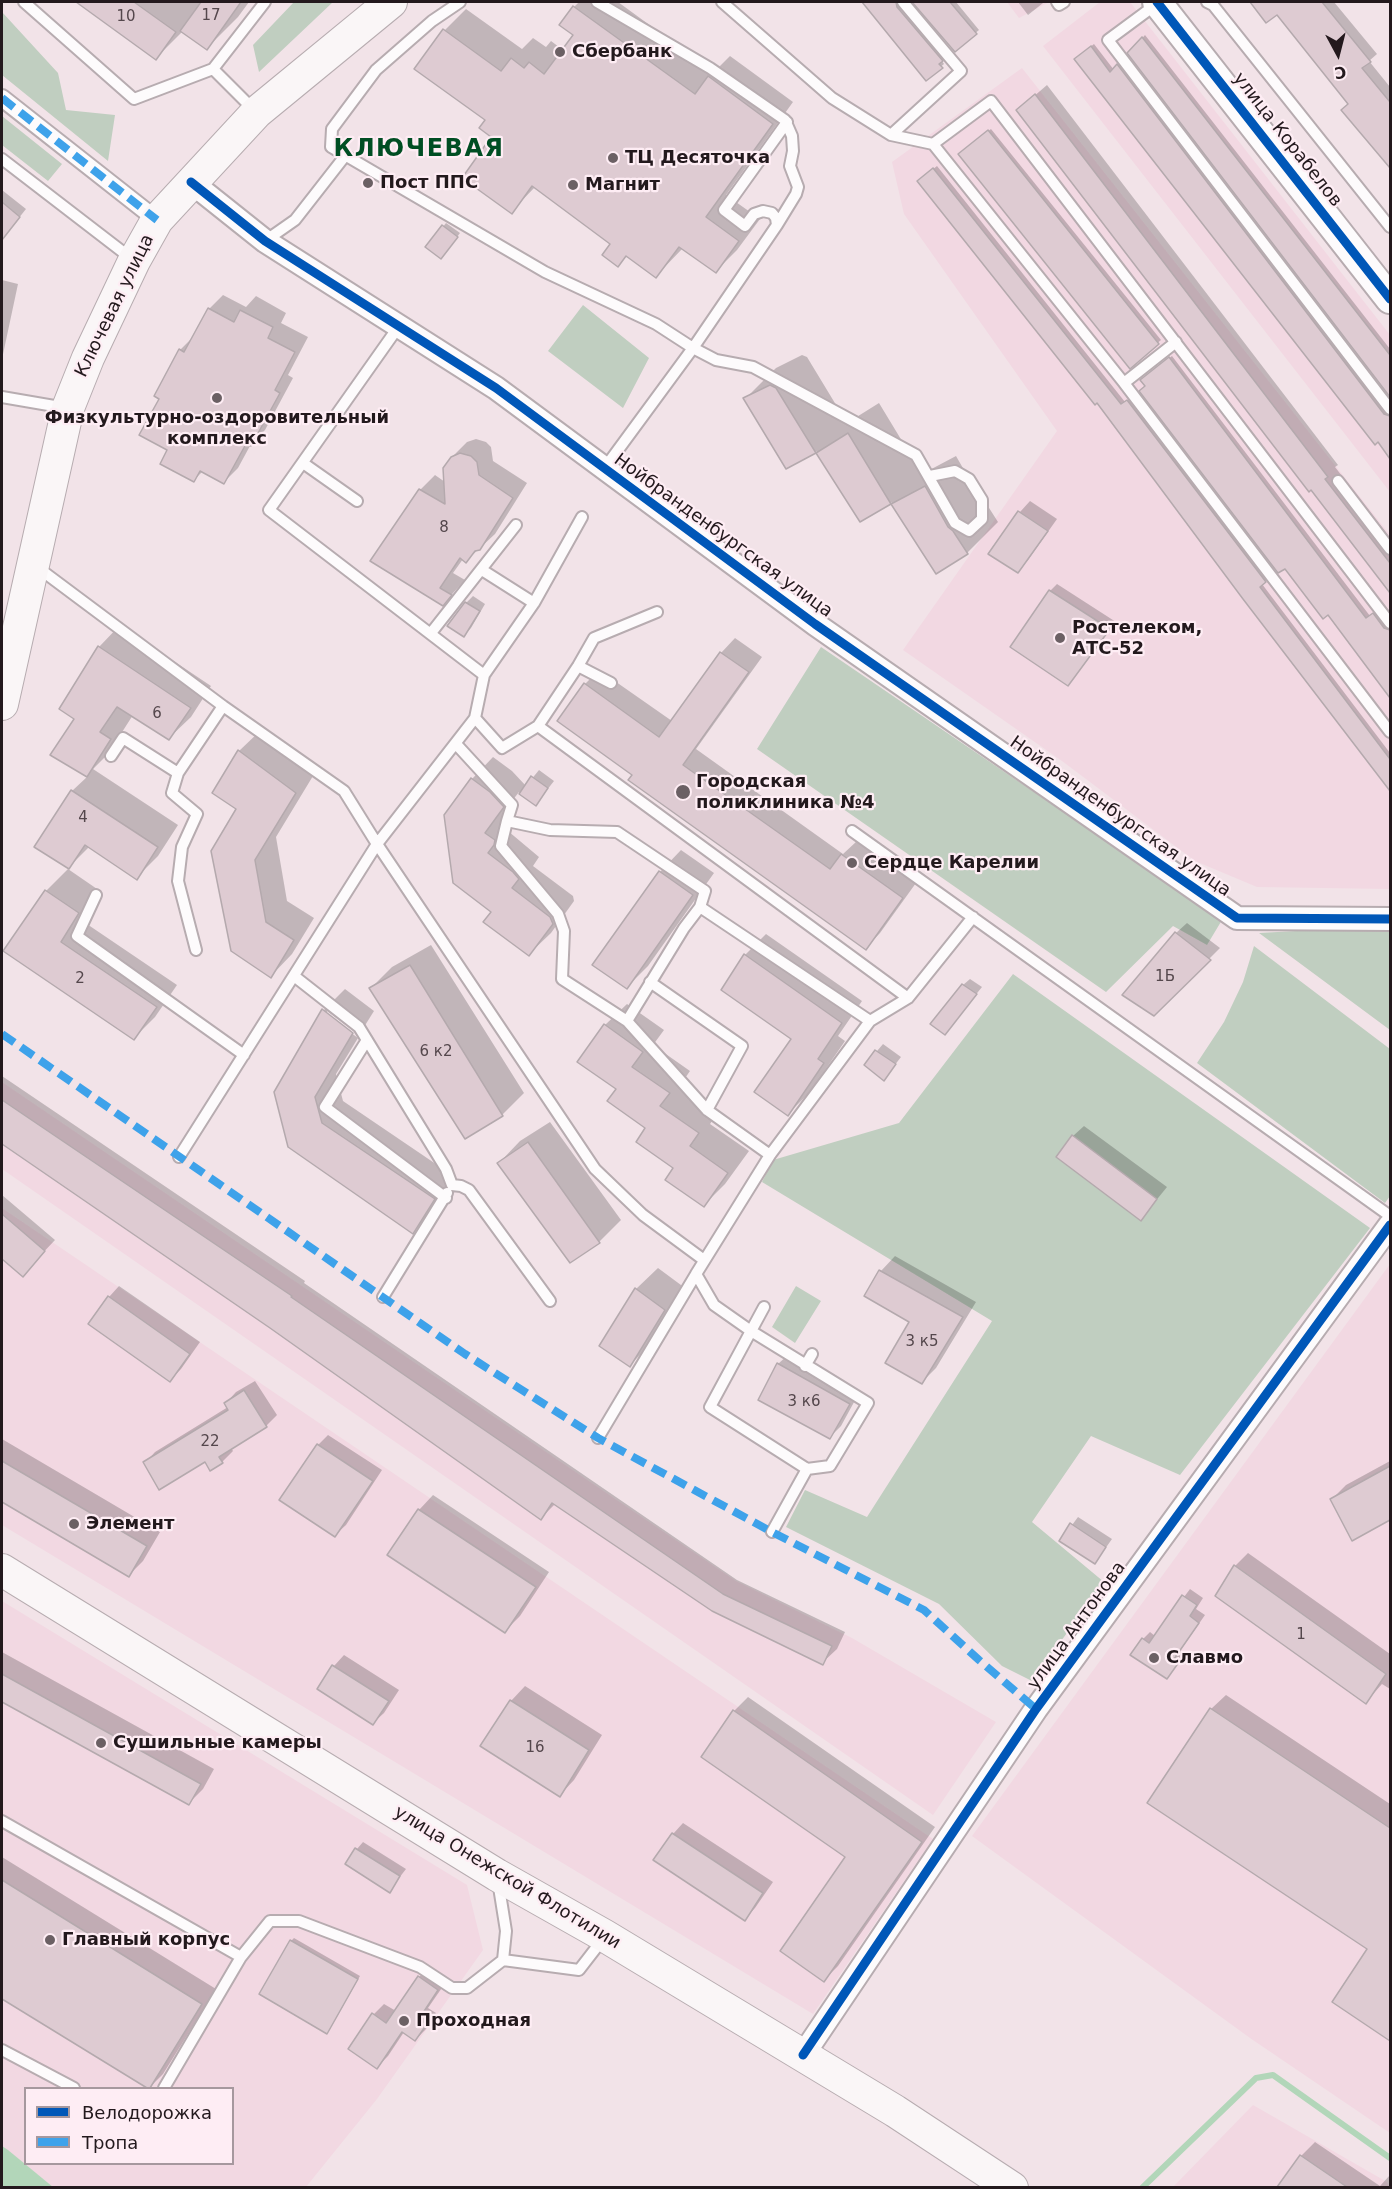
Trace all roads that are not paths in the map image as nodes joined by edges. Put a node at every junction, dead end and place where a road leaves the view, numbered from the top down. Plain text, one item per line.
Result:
1 (24, 2) edge
2 (265, 2) edge
3 (460, 2) edge
4 (597, 2) edge
5 (722, 2) edge
6 (903, 2) edge
7 (1057, 2) edge
8 (1064, 2) edge
9 (1158, 2) edge
10 (1207, 2) edge
11 (382, 5) edge
12 (213, 69) junction
13 (2, 98) edge
14 (257, 112) junction
15 (787, 122) junction
16 (891, 135) junction
17 (933, 144) junction
18 (345, 156) junction
19 (2, 159) edge
20 (191, 182) junction
21 (158, 220) junction
22 (777, 225) junction
23 (1390, 227) edge
24 (265, 241) junction
25 (134, 261) junction
26 (1390, 299) edge
27 (399, 326) junction
28 (1176, 342) junction
29 (693, 348) junction
30 (1124, 383) junction
31 (2, 398) edge
32 (68, 408) junction
33 (1390, 409) edge
34 (303, 463) junction
35 (604, 470) junction
36 (930, 476) junction
37 (1338, 481) dead end
38 (357, 501) dead end
39 (582, 517) dead end
40 (516, 525) dead end
41 (1390, 549) edge
42 (34, 565) junction
43 (482, 570) junction
44 (534, 603) junction
45 (657, 612) dead end
46 (1390, 623) edge
47 (431, 633) junction
48 (7, 663) edge
49 (578, 666) junction
50 (484, 675) junction
51 (611, 683) dead end
52 (2, 704) edge
53 (223, 706) junction
54 (475, 718) junction
55 (538, 726) junction
56 (1390, 732) edge
57 (456, 744) junction
58 (111, 756) dead end
59 (178, 773) junction
60 (507, 821) junction
61 (852, 831) dead end
62 (377, 844) junction
63 (96, 895) dead end
64 (700, 907) junction
65 (973, 917) junction
66 (1390, 919) edge
67 (196, 950) dead end
68 (294, 976) junction
69 (650, 982) junction
70 (908, 998) junction
71 (627, 1021) junction
72 (870, 1021) junction
73 (367, 1040) junction
74 (244, 1055) junction
75 (707, 1110) junction
76 (770, 1155) junction
77 (179, 1157) dead end
78 (452, 1185) junction
79 (446, 1198) junction
80 (1390, 1216) edge
81 (1390, 1225) edge
82 (704, 1260) junction
83 (696, 1274) junction
84 (382, 1297) dead end
85 (550, 1300) dead end
86 (765, 1307) dead end
87 (751, 1331) junction
88 (812, 1354) dead end
89 (805, 1366) junction
90 (598, 1438) dead end
91 (807, 1469) junction
92 (772, 1532) dead end
93 (2, 1570) edge
94 (2, 1821) edge
95 (497, 1875) junction
96 (605, 1936) junction
97 (241, 1957) junction
98 (503, 1960) junction
99 (2, 2050) edge
100 (803, 2055) junction
101 (72, 2087) edge
102 (165, 2087) edge
103 (1012, 2187) edge

1 - 12 lane
2 - 12 lane
3 - 18 lane
4 - 15 lane
5 - 16 lane
6 - 16 lane
7 - 8 lane
9 - 26 street, улица Корабелов
9 - 33 lane
10 - 23 lane
11 - 14 main road, Ключевая улица
12 - 14 lane
13 - 21 street
14 - 20 main road, Ключевая улица
15 - 22 lane
15 - 22 lane
16 - 17 lane
17 - 28 lane
17 - 30 lane
18 - 24 lane
18 - 29 lane
19 - 25 lane
20 - 21 main road, Ключевая улица
20 - 24 street, Нойбранденбургская улица
21 - 25 main road, Ключевая улица
22 - 29 lane
24 - 27 street, Нойбранденбургская улица
25 - 32 main road, Ключевая улица
27 - 34 lane
27 - 35 street, Нойбранденбургская улица
28 - 30 lane
28 - 46 lane
29 - 35 lane
29 - 36 lane
30 - 56 lane
31 - 32 lane
32 - 42 main road, Ключевая улица
34 - 38 lane
34 - 47 lane
35 - 66 street, Нойбранденбургская улица
36 - 36 lane
37 - 41 lane
39 - 44 lane
40 - 43 lane
42 - 48 main road, Ключевая улица
42 - 53 lane
43 - 44 lane
43 - 47 lane
44 - 50 lane
45 - 49 lane
47 - 50 lane
48 - 52 main road, Ключевая улица
49 - 51 lane
49 - 55 lane
50 - 54 lane
53 - 59 lane
53 - 62 lane
54 - 55 lane
54 - 57 lane
55 - 70 lane
57 - 60 lane
57 - 62 lane
58 - 59 lane
59 - 67 lane
60 - 64 lane
60 - 71 lane
61 - 65 lane
62 - 68 lane
62 - 82 lane
63 - 74 lane
64 - 69 lane
64 - 72 lane
65 - 70 lane
65 - 80 lane
68 - 73 lane
68 - 74 lane
69 - 71 lane
69 - 75 lane
70 - 72 lane
71 - 75 lane
72 - 76 lane
73 - 78 lane
73 - 79 lane
74 - 77 lane
75 - 76 lane
76 - 82 lane
78 - 79 lane
78 - 85 lane
79 - 84 lane
81 - 100 street, улица Антонова
82 - 83 lane
83 - 87 lane
83 - 90 lane
86 - 87 lane
87 - 89 lane
87 - 91 lane
88 - 89 lane
89 - 91 lane
91 - 92 lane
93 - 95 main road, улица Онежской Флотилии
94 - 97 lane
95 - 96 main road, улица Онежской Флотилии
95 - 98 lane
96 - 98 lane
96 - 100 main road, улица Онежской Флотилии
97 - 98 lane
97 - 102 lane
99 - 101 lane
100 - 103 main road, улица Онежской Флотилии

